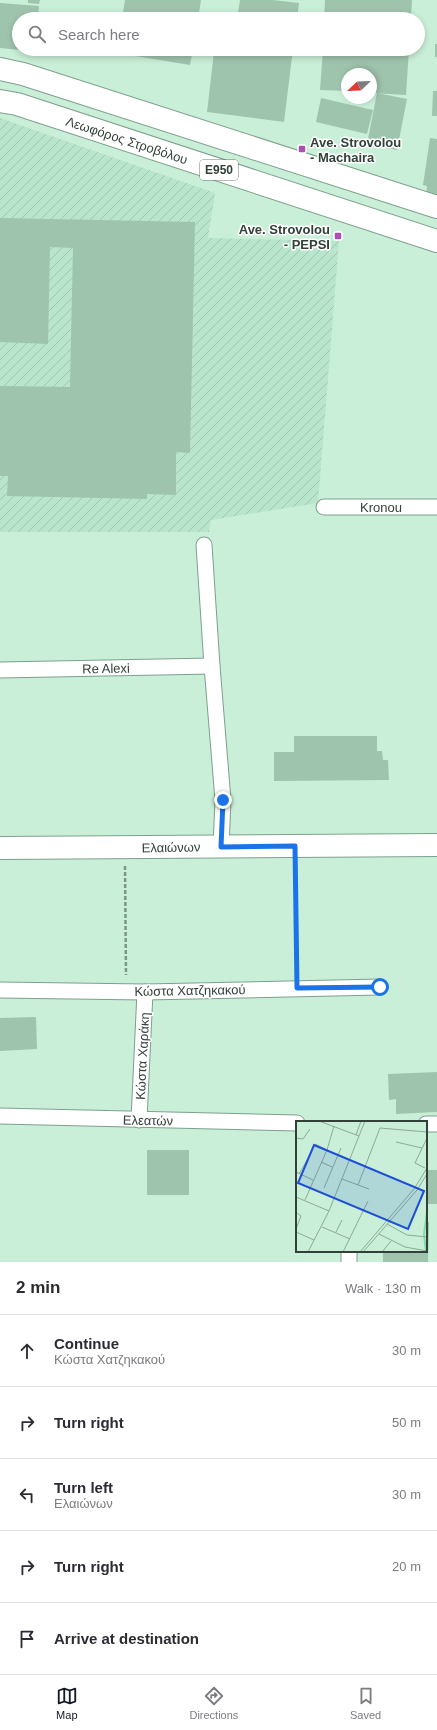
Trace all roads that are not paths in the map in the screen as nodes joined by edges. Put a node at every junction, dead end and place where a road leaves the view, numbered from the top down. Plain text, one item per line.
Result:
1 (0, 69) edge
2 (0, 101) edge
3 (437, 207) edge
4 (437, 241) edge
5 (324, 507) dead end
6 (437, 507) edge
7 (204, 545) dead end
8 (212, 666) junction
9 (0, 670) edge
10 (437, 844) edge
11 (221, 847) junction
12 (0, 848) edge
13 (380, 987) dead end
14 (0, 990) edge
15 (145, 992) junction
16 (0, 1116) edge
17 (139, 1120) junction
18 (296, 1123) edge

1 - 3 main road, E950
2 - 4 main road, Λεωφόρος Στροβόλου / E950
5 - 6 street, Kronou
7 - 8 street
8 - 9 street, Re Alexi
8 - 11 street
10 - 11 main road, Ελαιώνων
11 - 12 main road, Ελαιώνων
13 - 15 street, Κώστα Χατζηκακού
14 - 15 street, Κώστα Χατζηκακού
15 - 17 street, Κώστα Χαράκη
16 - 17 street, Ελεατών
17 - 18 street, Ελεατών

